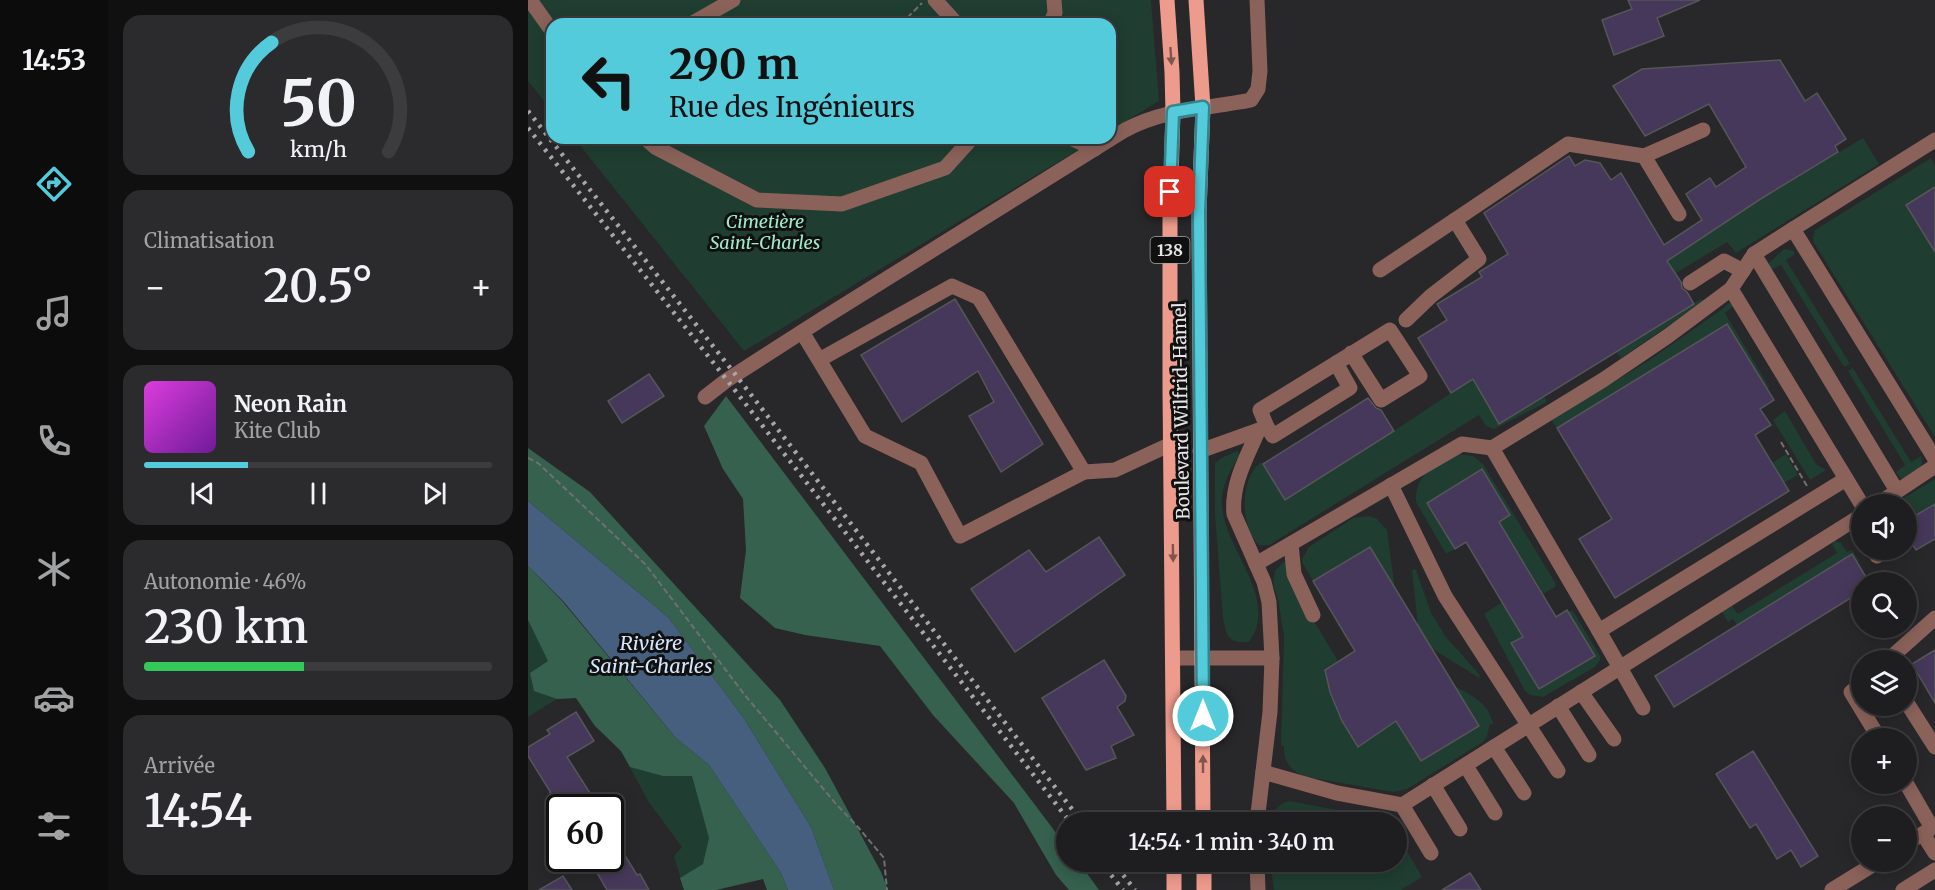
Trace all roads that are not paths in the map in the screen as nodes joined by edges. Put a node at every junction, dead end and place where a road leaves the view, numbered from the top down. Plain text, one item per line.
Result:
1 (530, 0) edge
2 (733, 0) edge
3 (935, 0) edge
4 (1054, 0) edge
5 (1167, 0) edge
6 (1196, 0) edge
7 (1257, 0) edge
8 (712, 4) edge
9 (697, 18) edge
10 (952, 18) edge
11 (1053, 18) edge
12 (546, 23) edge
13 (1203, 107) junction
14 (1173, 112) junction
15 (1703, 130) dead end
16 (1116, 137) edge
17 (1935, 140) edge
18 (652, 144) edge
19 (967, 144) edge
20 (1084, 144) edge
21 (1104, 144) edge
22 (1095, 149) junction
23 (1644, 156) junction
24 (1678, 214) dead end
25 (1455, 220) junction
26 (1793, 230) junction
27 (1754, 254) junction
28 (1380, 270) dead end
29 (1743, 271) junction
30 (1690, 283) dead end
31 (1731, 289) junction
32 (1397, 326) junction
33 (802, 332) junction
34 (1351, 353) junction
35 (819, 360) junction
36 (1336, 363) junction
37 (705, 397) dead end
38 (1262, 429) junction
39 (1171, 444) junction
40 (1492, 448) junction
41 (1200, 451) junction
42 (1935, 459) edge
43 (1935, 466) edge
44 (1084, 472) junction
45 (1846, 479) junction
46 (1391, 485) junction
47 (1897, 491) junction
48 (1855, 494) edge
49 (1893, 494) edge
50 (1851, 527) edge
51 (1291, 544) junction
52 (1256, 564) junction
53 (1313, 615) dead end
54 (1935, 618) edge
55 (1599, 631) junction
56 (1899, 650) edge
57 (1173, 658) junction
58 (1203, 658) junction
59 (1272, 658) junction
60 (1619, 668) junction
61 (1581, 692) junction
62 (1558, 706) junction
63 (1643, 708) dead end
64 (1915, 716) edge
65 (1528, 725) junction
66 (1614, 739) dead end
67 (1494, 747) junction
68 (1935, 747) edge
69 (1589, 755) dead end
70 (1466, 765) junction
71 (1558, 771) dead end
72 (1263, 772) junction
73 (1433, 785) junction
74 (1524, 793) dead end
75 (1912, 794) edge
76 (1402, 805) junction
77 (1174, 812) edge
78 (1203, 812) edge
79 (1258, 812) edge
80 (1495, 813) dead end
81 (1930, 829) edge
82 (1460, 830) dead end
83 (1917, 837) edge
84 (1431, 853) dead end
85 (1935, 853) edge
86 (1935, 870) edge
87 (1174, 872) edge
88 (1203, 872) edge
89 (1257, 872) edge
90 (1861, 872) edge
91 (1174, 890) edge
92 (1203, 890) edge
93 (1258, 890) edge
94 (1832, 890) edge
95 (1903, 890) edge

1 - 12 street
2 - 8 street
3 - 10 street
4 - 11 street
5 -> 14 main road, Boulevard Wilfrid-Hamel / 138
6 - 13 main road, Boulevard Wilfrid-Hamel / 138
7 - 13 street
8 - 9 street
13 - 14 street
13 - 41 main road, Boulevard Wilfrid-Hamel / 138
14 - 16 street
14 - 39 main road, Boulevard Wilfrid-Hamel / 138
15 - 23 street
17 - 26 street
18 - 19 street
20 - 22 street
21 - 22 street
22 - 33 street
23 - 24 street
23 - 25 street
25 - 28 street
25 - 32 street
26 - 27 street
26 - 42 street
27 - 29 street
27 - 47 street
29 - 30 street
29 - 31 street
31 - 40 street
31 - 45 street
32 - 34 street
32 - 34 street
33 - 35 street
33 - 37 street
34 - 36 street
35 - 44 street
35 - 44 street
36 - 38 street
36 - 38 street
38 - 41 street
38 - 52 street
39 - 44 street
39 -> 57 main road, Boulevard Wilfrid-Hamel / 138
40 - 46 street
40 - 55 street
41 - 58 main road, Boulevard Wilfrid-Hamel / 138
43 - 47 street
45 - 48 street
45 - 55 street
46 - 51 street
46 - 65 street
47 - 49 street
50 - 60 street
51 - 52 street
51 - 53 street
52 - 59 street
54 - 56 street
55 - 60 street
57 - 58 street
57 - 77 main road, Boulevard Wilfrid-Hamel / 138
58 - 59 street
78 -> 58 main road, Boulevard Wilfrid-Hamel / 138
59 - 72 street
60 - 61 street
60 - 63 street
61 - 62 street
61 - 66 street
62 - 65 street
62 - 69 street
64 - 68 street
65 - 67 street
65 - 71 street
67 - 70 street
67 - 74 street
70 - 73 street
70 - 80 street
72 - 76 street
72 - 79 street
73 - 76 street
73 - 82 street
75 - 81 street
76 - 84 street
81 - 83 street
81 - 85 street
86 - 95 street
87 - 91 main road
88 - 92 main road
89 - 93 street
90 - 94 street

